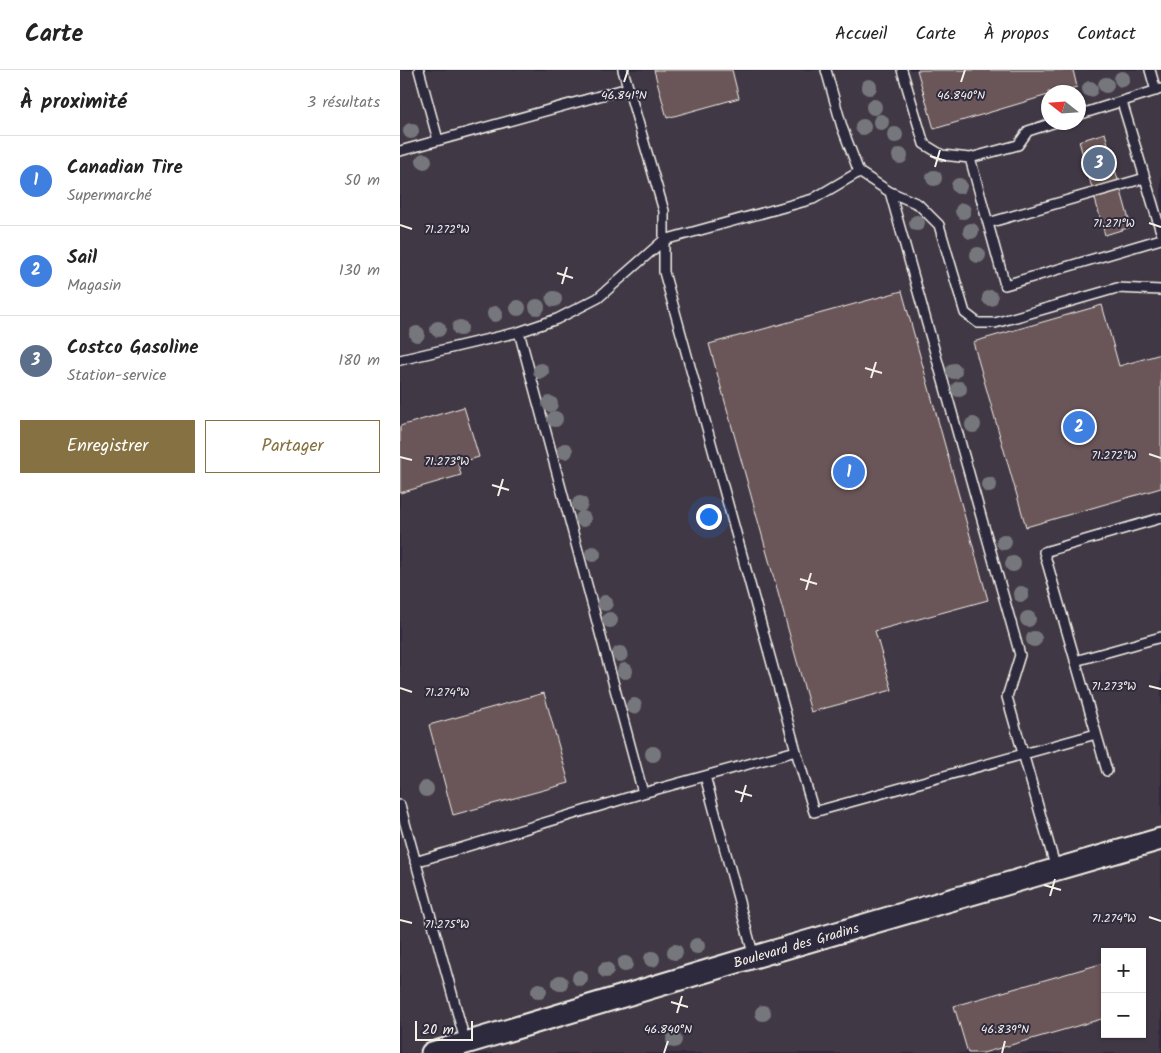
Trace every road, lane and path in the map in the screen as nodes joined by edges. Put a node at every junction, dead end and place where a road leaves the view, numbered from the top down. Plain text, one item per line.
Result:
1 (419, 70) edge
2 (623, 70) edge
3 (826, 70) edge
4 (902, 70) edge
5 (1150, 70) edge
6 (628, 88) junction
7 (1159, 90) edge
8 (1122, 102) junction
9 (1086, 113) edge
10 (1041, 127) edge
11 (438, 140) junction
12 (400, 151) edge
13 (970, 158) junction
14 (858, 172) junction
15 (1145, 178) junction
16 (890, 192) junction
17 (988, 223) junction
18 (1161, 232) edge
19 (1161, 239) edge
20 (664, 240) junction
21 (1161, 290) edge
22 (519, 332) junction
23 (400, 360) edge
24 (1161, 518) edge
25 (1161, 637) edge
26 (1075, 661) junction
27 (1096, 734) junction
28 (796, 751) junction
29 (1023, 754) junction
30 (1107, 770) dead end
31 (704, 776) junction
32 (643, 793) junction
33 (400, 805) edge
34 (1161, 839) edge
35 (405, 840) edge
36 (415, 862) junction
37 (1056, 869) junction
38 (754, 957) junction
39 (467, 1048) edge
40 (432, 1053) edge

1 - 11 lane
2 - 6 lane
3 - 14 lane
4 - 13 lane
5 - 7 lane
6 - 11 lane
6 - 20 lane
7 - 8 lane
8 - 9 lane
8 - 15 lane
10 - 13 lane
11 - 12 lane
13 - 17 lane
14 - 16 lane
14 - 20 lane
15 - 17 lane
15 - 18 lane
16 - 21 lane
16 - 29 lane
17 - 19 lane
20 - 22 lane
20 - 28 lane
22 - 23 lane
22 - 32 lane
24 - 26 lane
25 - 26 lane
26 - 27 lane
27 - 29 lane
27 - 30 lane
28 - 29 lane
28 - 31 lane
29 - 37 lane
31 - 32 lane
31 - 38 lane
32 - 36 lane
33 - 35 lane
34 - 37 street, Boulevard des Gradins
35 - 36 lane
36 - 39 lane
37 - 38 street, Boulevard des Gradins
38 - 39 street, Boulevard des Gradins
39 - 40 street, Boulevard des Gradins

